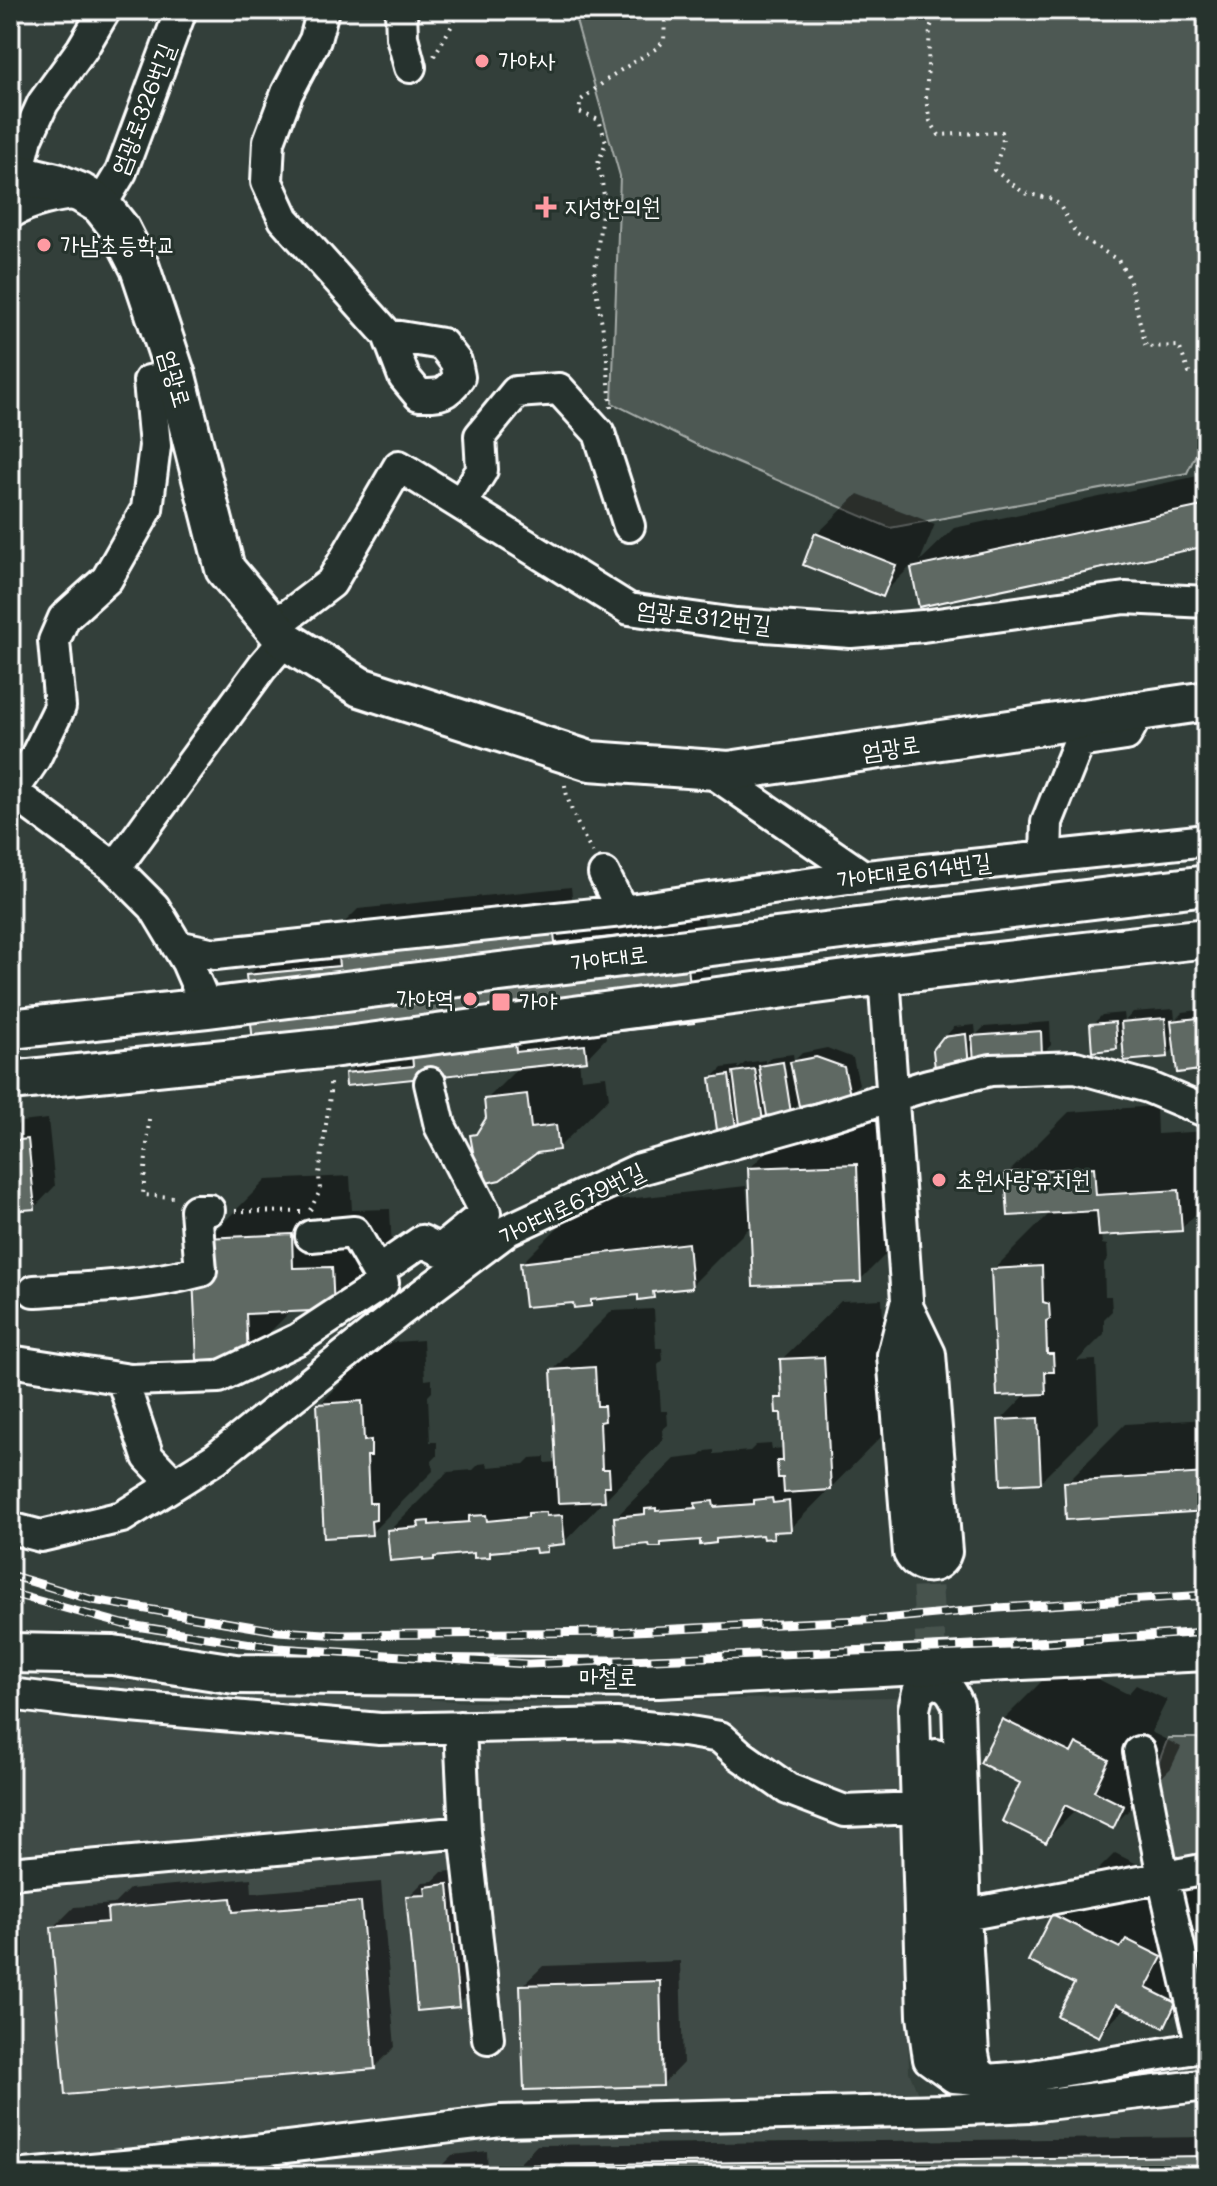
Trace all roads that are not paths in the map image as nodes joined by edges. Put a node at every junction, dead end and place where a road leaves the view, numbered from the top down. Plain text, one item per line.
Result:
1 (105, 10) edge
2 (181, 10) edge
3 (323, 10) edge
4 (401, 10) edge
5 (410, 67) road end
6 (14, 172) edge
7 (91, 199) junction
8 (10, 213) edge
9 (388, 335) junction
10 (176, 376) junction
11 (461, 504) junction
12 (629, 526) dead end
13 (1207, 602) edge
14 (278, 631) junction
15 (1207, 701) edge
16 (1139, 711) junction
17 (709, 770) junction
18 (11, 792) edge
19 (1207, 840) edge
20 (1046, 856) junction
21 (114, 867) junction
22 (604, 874) road end
23 (863, 876) junction
24 (1207, 885) edge
25 (622, 911) junction
26 (1207, 938) edge
27 (177, 946) junction
28 (884, 975) junction
29 (207, 1008) junction
30 (10, 1029) edge
31 (10, 1081) edge
32 (430, 1083) dead end
33 (894, 1095) junction
34 (1207, 1112) edge
35 (209, 1210) road end
36 (311, 1236) dead end
37 (377, 1272) junction
38 (34, 1291) dead end
39 (906, 1304) junction
40 (10, 1361) edge
41 (122, 1379) junction
42 (174, 1484) junction
43 (10, 1528) edge
44 (924, 1540) tunnel mouth
45 (10, 1631) edge
46 (1207, 1651) edge
47 (10, 1653) edge
48 (113, 1655) junction
49 (932, 1686) junction
50 (10, 1694) edge
51 (460, 1727) junction
52 (1139, 1752) dead end
53 (917, 1808) junction
54 (465, 1832) junction
55 (1207, 1869) edge
56 (10, 1873) edge
57 (1163, 1877) junction
58 (943, 1917) junction
59 (488, 2038) dead end
60 (1204, 2046) edge
61 (987, 2080) junction
62 (1207, 2085) edge
63 (146, 2170) edge
64 (14, 2176) edge

1 - 6 street
2 - 7 street, 엄광로326번길
3 - 9 street
4 - 5 street
6 - 7 main road
7 - 8 street
7 - 10 main road, 엄광로
9 - 9 street
10 - 14 main road, 엄광로
10 - 18 street
11 - 12 street
11 - 13 street, 엄광로312번길
11 - 14 street, 엄광로312번길
14 - 17 main road, 엄광로
14 - 21 street
15 - 16 main road, 엄광로
16 - 17 main road, 엄광로
16 - 20 street
17 - 23 street
18 - 21 street
19 - 20 street, 가야대로614번길
20 - 23 street, 가야대로614번길
21 - 27 street
22 - 25 street
23 - 25 street, 가야대로614번길
24 - 29 main road, 가야대로
25 - 27 street, 가야대로614번길
26 - 28 main road
27 - 29 street
28 - 31 main road
28 - 33 street
29 - 30 main road, 가야대로
32 - 37 street
33 - 34 street, 가야대로679번길
33 - 39 street
33 - 42 street, 가야대로679번길
35 - 38 street
36 - 37 street
37 - 41 street
39 - 39 street
39 - 44 street
40 - 41 street
41 - 42 street
42 - 43 street, 가야대로679번길
45 - 48 main road
46 - 49 main road, 마철로
47 - 48 main road, 마철로
48 - 49 main road, 마철로
49 - 53 street
49 - 58 street
50 - 51 street
51 - 53 street
51 - 54 street
52 - 57 street
53 - 58 street
54 - 56 street
54 - 59 street
55 - 57 street
57 - 58 street
57 - 60 street
58 - 61 street
58 - 61 street
60 - 61 street
62 - 63 street
63 - 64 street

